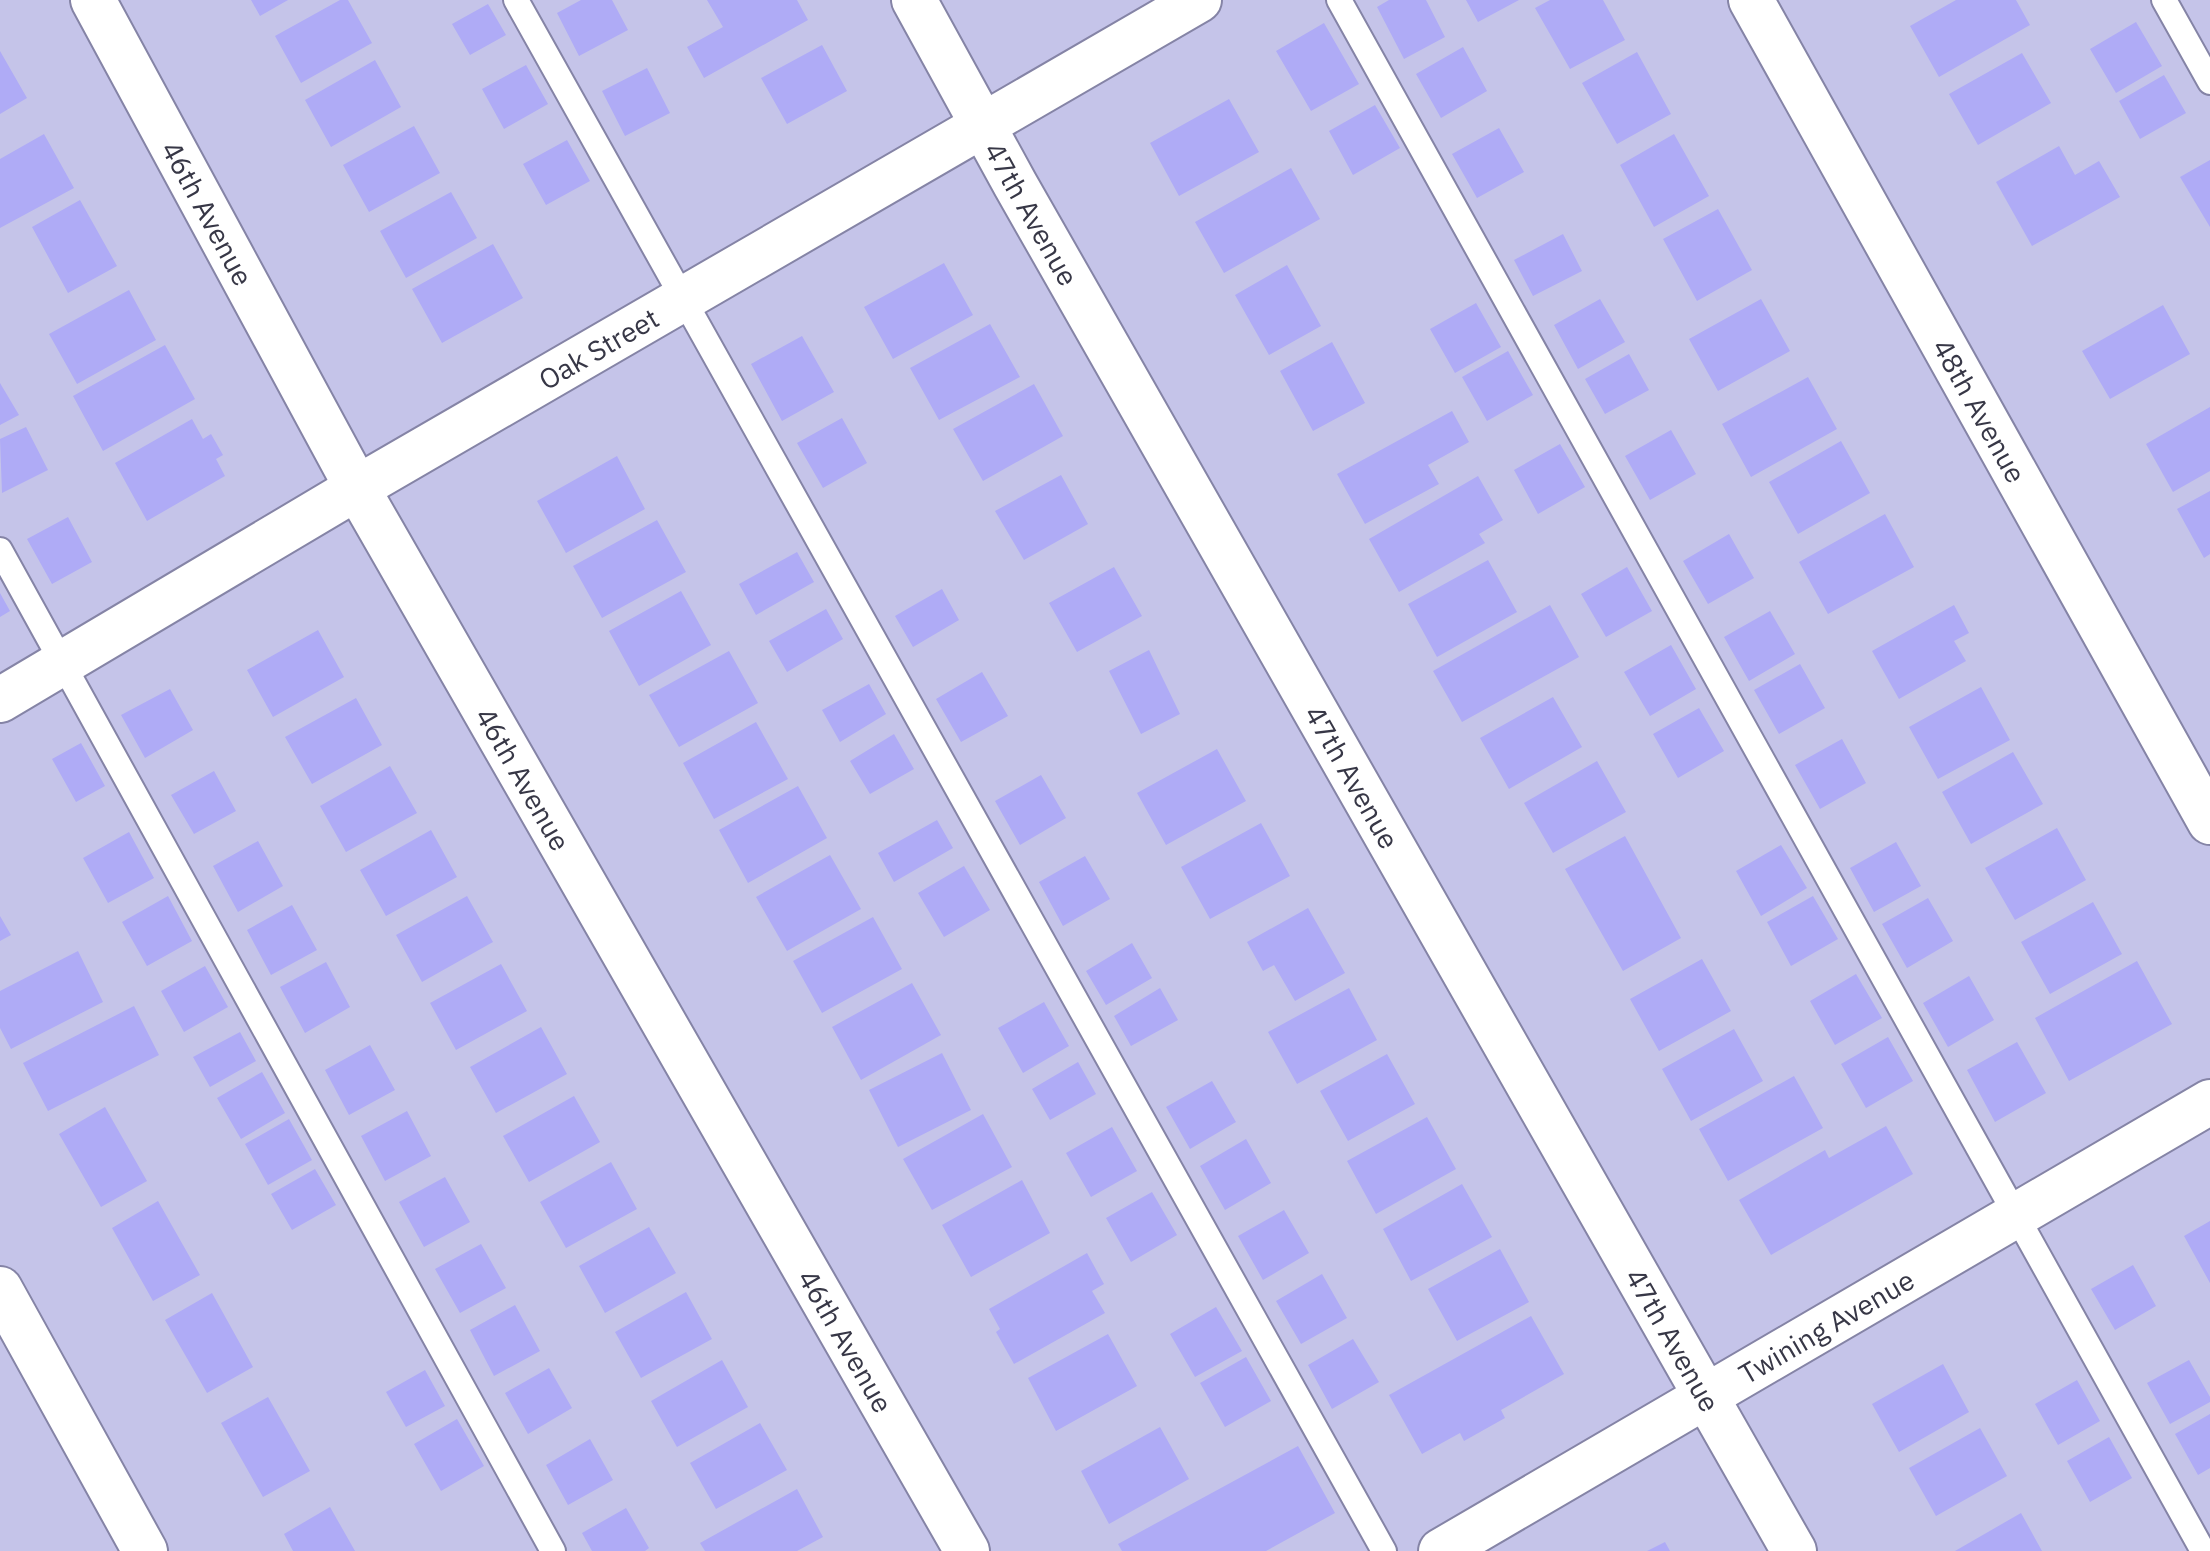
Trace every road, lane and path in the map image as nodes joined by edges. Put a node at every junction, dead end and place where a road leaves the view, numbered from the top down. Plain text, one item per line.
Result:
1 (93, 0) edge
2 (516, 0) edge
3 (914, 0) edge
4 (1199, 0) edge
5 (1339, 0) edge
6 (1751, 0) edge
7 (2164, 0) edge
8 (2210, 82) edge
9 (983, 126) junction
10 (685, 298) junction
11 (357, 488) junction
12 (0, 550) edge
13 (62, 664) junction
14 (0, 700) edge
15 (2210, 822) edge
16 (2210, 1102) edge
17 (2015, 1215) junction
18 (0, 1289) edge
19 (1707, 1396) junction
20 (145, 1551) edge
21 (553, 1551) edge
22 (967, 1551) edge
23 (1384, 1551) edge
24 (1441, 1551) edge
25 (1794, 1551) edge
26 (2203, 1551) edge

1 - 11 street, 46th Avenue
2 - 10 lane
3 - 9 street, 47th Avenue
4 - 9 street, Oak Street
5 - 17 lane
6 - 15 street, 48th Avenue
7 - 8 lane
9 - 10 street, Oak Street
9 - 19 street, 47th Avenue
10 - 11 street, Oak Street
10 - 23 lane
11 - 13 street, Oak Street
11 - 22 street, 46th Avenue
12 - 13 lane
13 - 14 street, Oak Street
13 - 21 lane
16 - 17 street, Twining Avenue
17 - 19 street, Twining Avenue
17 - 26 lane
18 - 20 street
19 - 24 street, Twining Avenue
19 - 25 street, 47th Avenue

